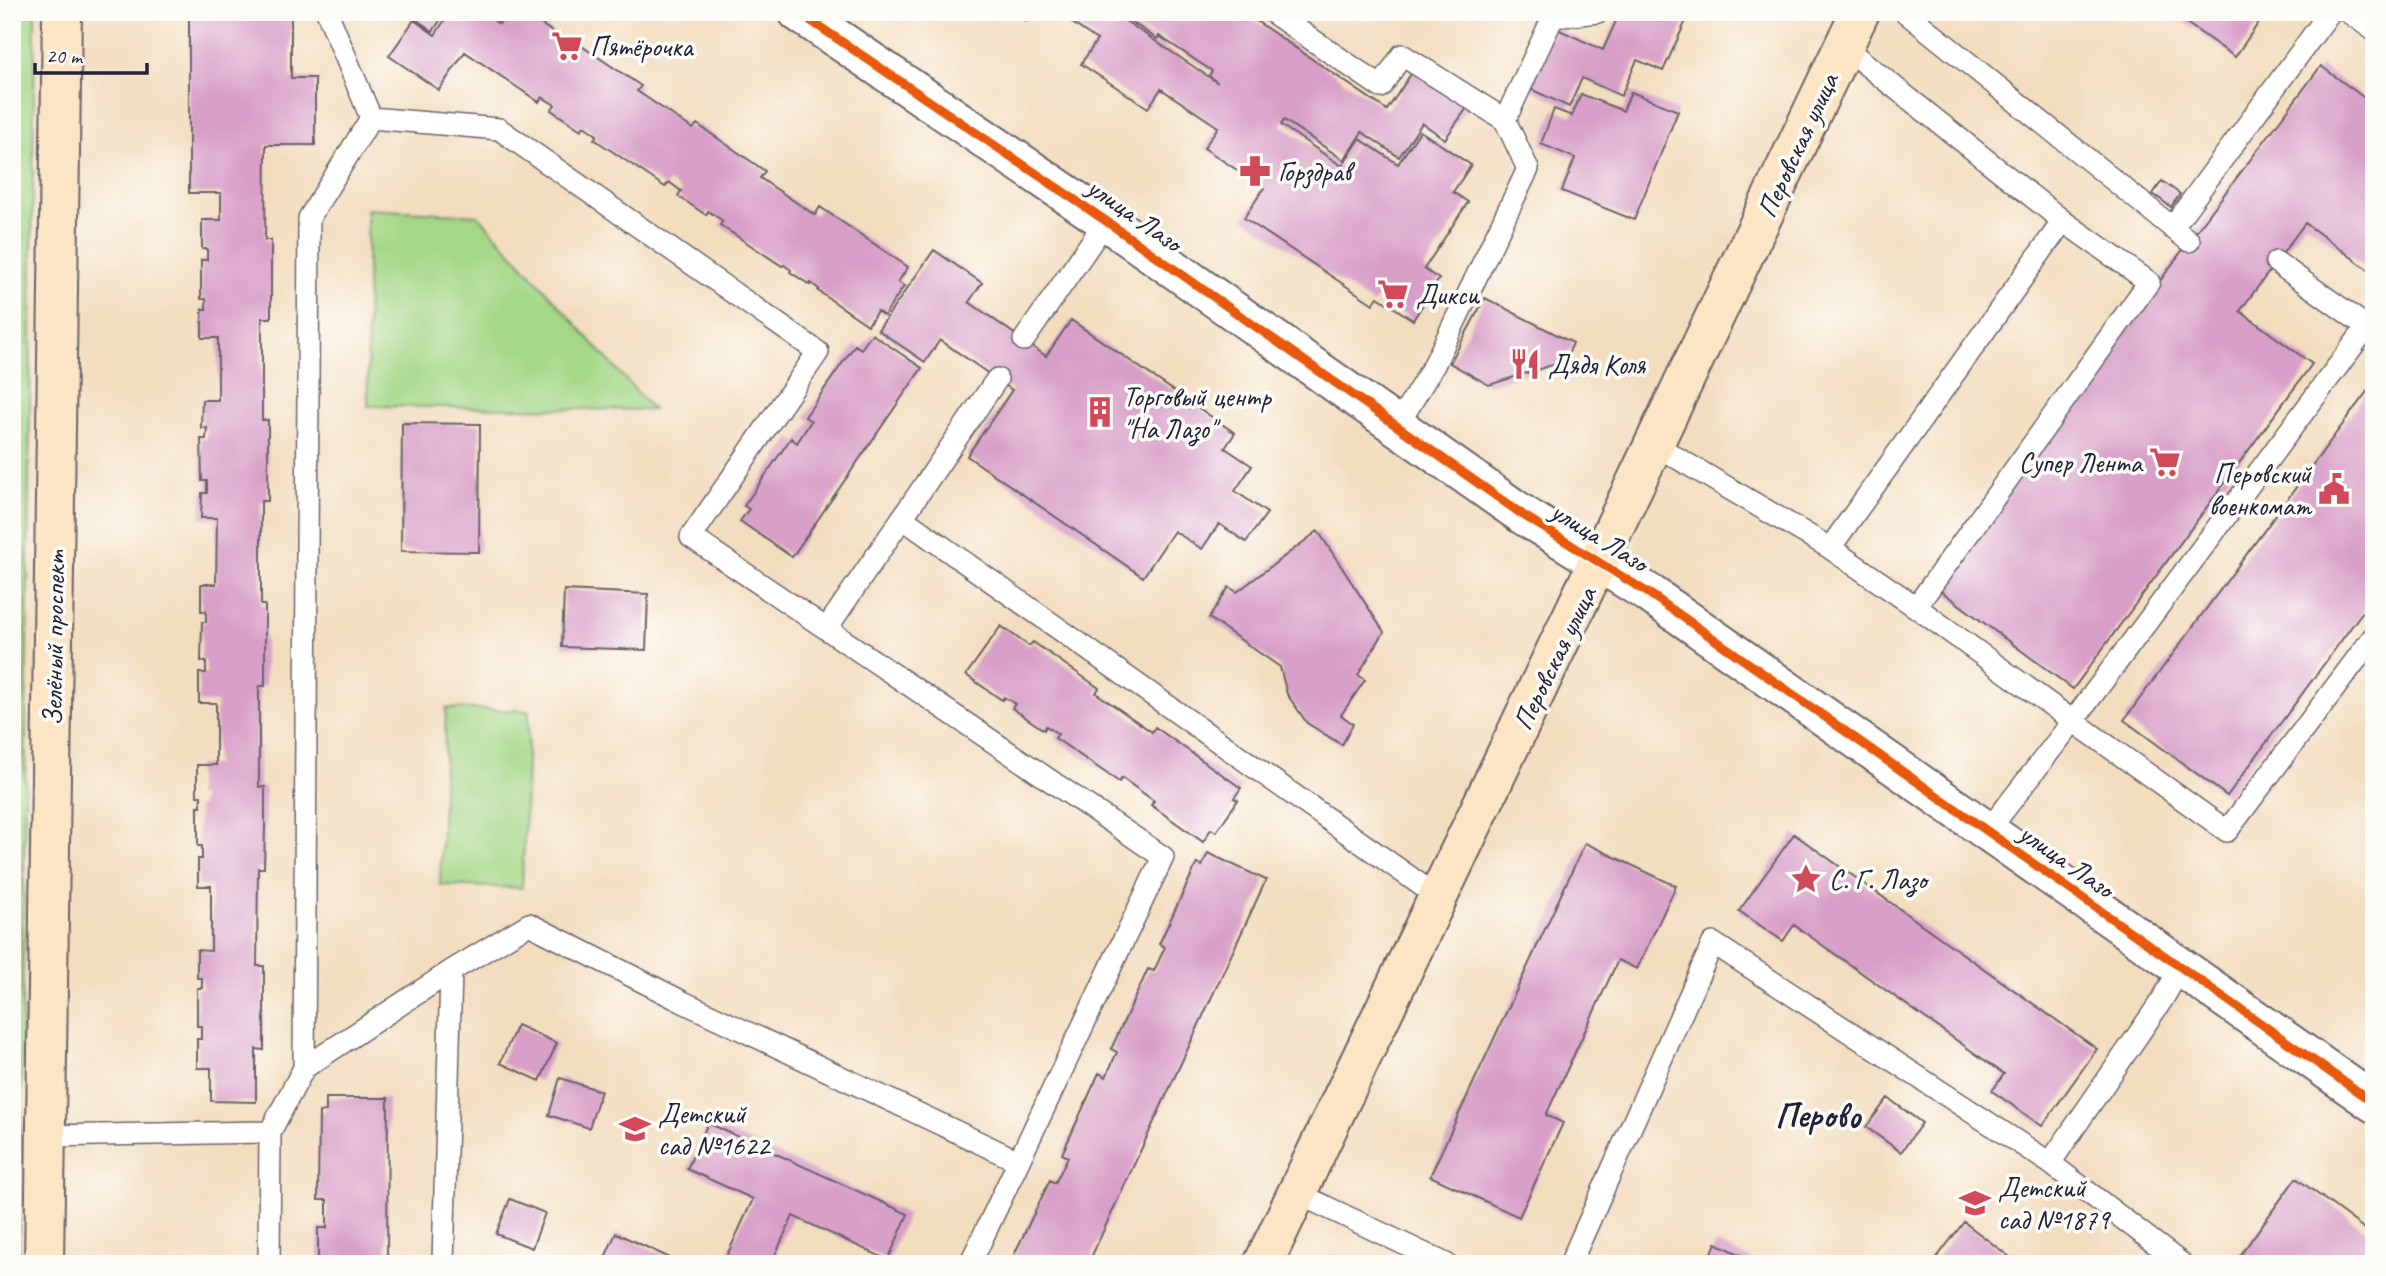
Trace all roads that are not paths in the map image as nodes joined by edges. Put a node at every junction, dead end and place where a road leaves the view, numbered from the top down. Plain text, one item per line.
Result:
1 (62, 12) edge
2 (327, 12) edge
3 (798, 12) edge
4 (1272, 12) edge
5 (1598, 12) edge
6 (1860, 12) edge
7 (1905, 12) edge
8 (2330, 12) edge
9 (2348, 12) edge
10 (2374, 30) edge
11 (1844, 47) junction
12 (371, 118) junction
13 (1505, 120) junction
14 (1106, 221) junction
15 (2063, 221) junction
16 (2172, 228) junction
17 (2189, 241) dead end
18 (2276, 262) dead end
19 (2370, 329) edge
20 (1024, 341) dead end
21 (997, 379) dead end
22 (1397, 426) junction
23 (1656, 445) junction
24 (902, 518) junction
25 (1830, 548) junction
26 (1600, 562) junction
27 (1916, 607) junction
28 (827, 628) junction
29 (2374, 636) edge
30 (2073, 721) junction
31 (1987, 832) junction
32 (1438, 897) junction
33 (2181, 967) junction
34 (451, 971) junction
35 (304, 1068) junction
36 (2374, 1103) edge
37 (270, 1132) junction
38 (46, 1136) junction
39 (1018, 1161) junction
40 (2050, 1163) junction
41 (1297, 1193) junction
42 (44, 1264) edge
43 (269, 1264) edge
44 (443, 1264) edge
45 (970, 1264) edge
46 (1263, 1264) edge
47 (1446, 1264) edge
48 (1570, 1264) edge
49 (2182, 1264) edge

1 - 38 main road, Зелёный проспект
2 - 12 lane
3 - 14 street, улица Лазо
4 - 13 lane
5 - 13 lane
6 - 11 main road, Перовская улица
7 - 16 lane
8 - 16 lane
9 - 10 lane
11 - 15 lane
11 - 23 main road, Перовская улица
12 - 28 lane
12 - 35 lane
13 - 22 lane
14 - 20 lane
14 - 22 street, улица Лазо
15 - 25 lane
15 - 27 lane
16 - 17 lane
18 - 19 lane
19 - 30 lane
21 - 24 lane
22 - 26 street, улица Лазо
23 - 25 lane
23 - 26 main road, Перовская улица
24 - 28 lane
24 - 32 lane
25 - 27 lane
26 - 31 street, улица Лазо
26 - 32 main road, Перовская улица
27 - 30 lane
28 - 39 lane
29 - 30 lane
30 - 31 lane
31 - 33 street, улица Лазо
32 - 41 main road, Перовская улица
33 - 36 street, улица Лазо
33 - 40 lane
34 - 35 lane
34 - 39 lane
34 - 44 lane
35 - 37 lane
37 - 38 lane
37 - 43 lane
38 - 42 main road, Зелёный проспект
39 - 45 lane
40 - 48 lane
40 - 49 lane
41 - 46 main road, Перовская улица
41 - 47 lane

